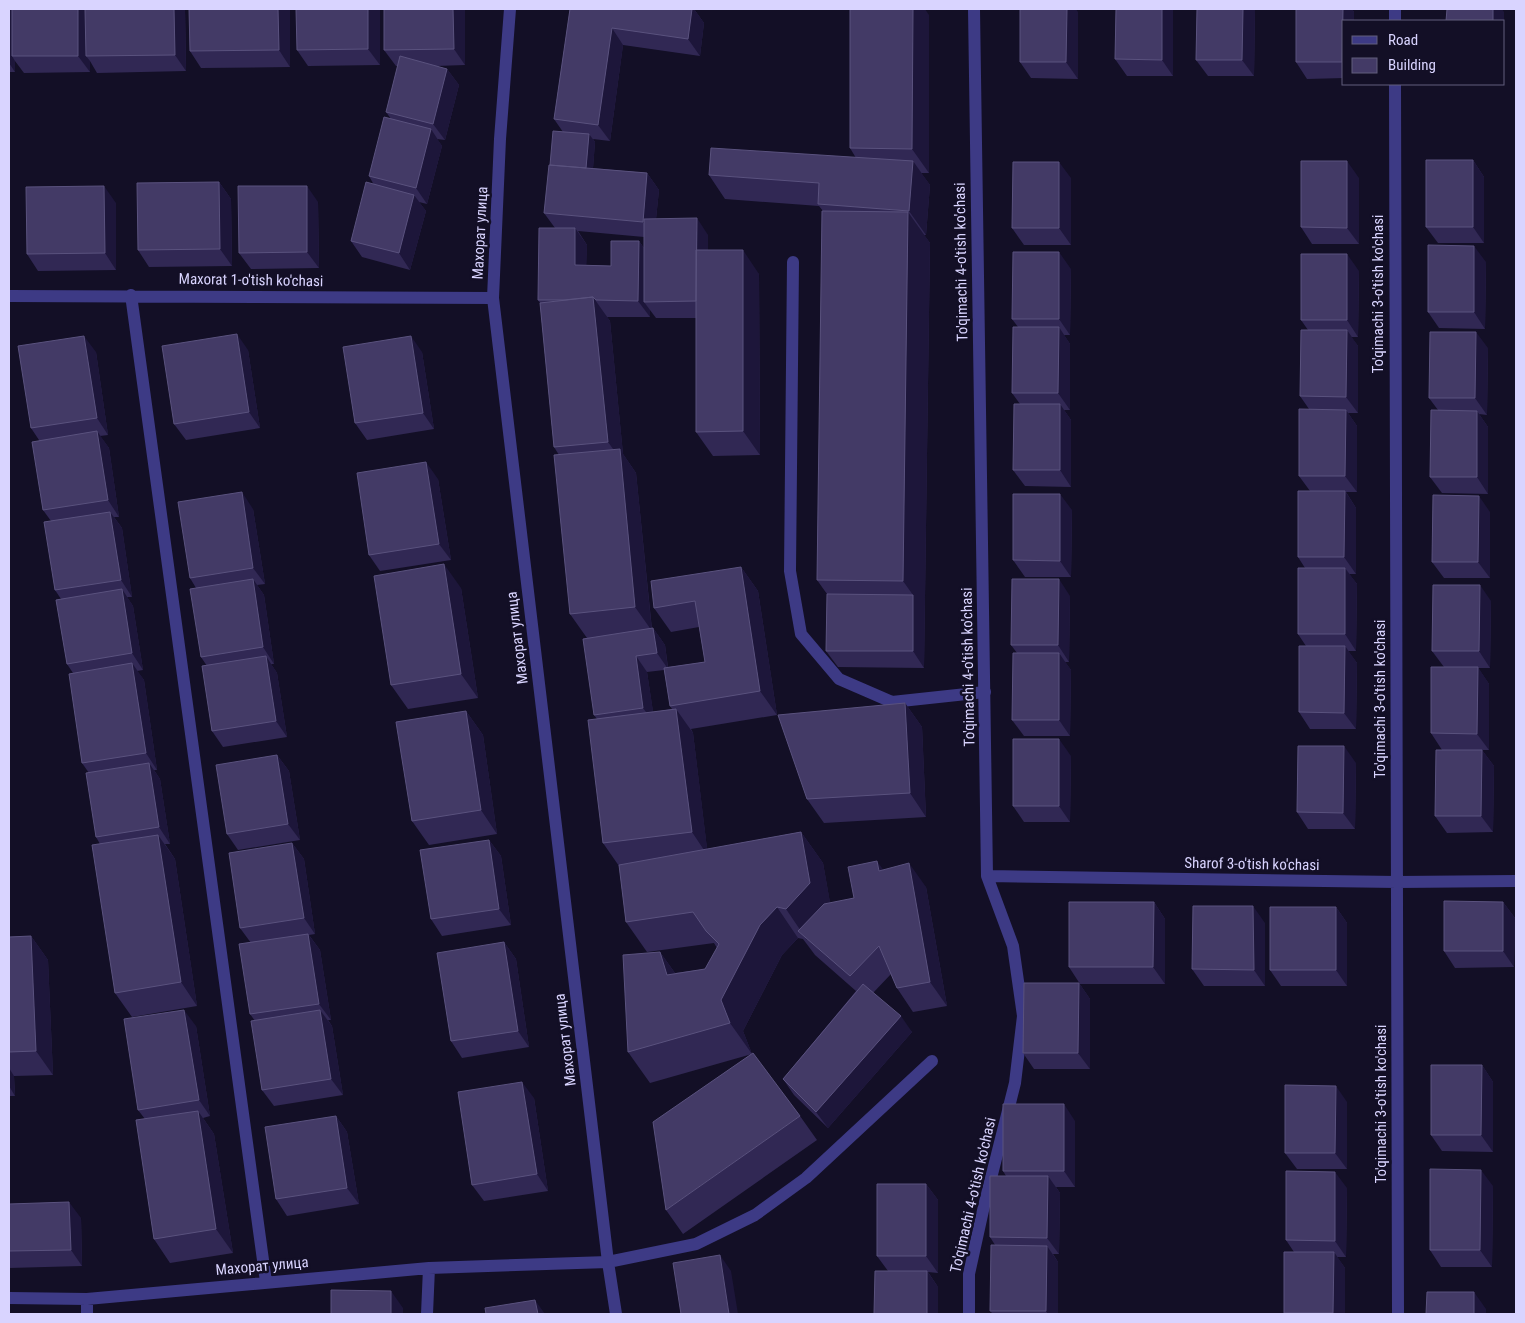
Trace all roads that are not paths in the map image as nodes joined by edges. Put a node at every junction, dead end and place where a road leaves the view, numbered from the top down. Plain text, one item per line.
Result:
1 (510, 9) edge
2 (974, 9) edge
3 (1395, 85) edge
4 (793, 262) dead end
5 (131, 295) junction
6 (9, 296) edge
7 (493, 298) junction
8 (984, 692) junction
9 (987, 876) junction
10 (1516, 881) edge
11 (1397, 882) junction
12 (932, 1061) dead end
13 (608, 1262) junction
14 (429, 1268) junction
15 (266, 1282) junction
16 (9, 1298) edge
17 (87, 1299) junction
18 (87, 1314) edge
19 (427, 1314) edge
20 (616, 1314) edge
21 (969, 1314) edge
22 (1398, 1314) edge

1 - 7 street, Махорат улица
2 - 8 street, To'qimachi 4-o'tish ko'chasi
3 - 11 street, To'qimachi 3-o'tish ko'chasi
4 - 8 street
5 - 6 street, Maxorat 1-o'tish ko'chasi
5 - 7 street, Maxorat 1-o'tish ko'chasi
5 - 15 street
7 - 13 street, Махорат улица
8 - 9 street, To'qimachi 4-o'tish ko'chasi
9 - 11 street, Sharof 3-o'tish ko'chasi
9 - 21 street, To'qimachi 4-o'tish ko'chasi
10 - 11 street, Sharof 3-o'tish ko'chasi
11 - 22 street, To'qimachi 3-o'tish ko'chasi
12 - 13 street, Махорат улица
13 - 14 street, Махорат улица
13 - 20 street, Махорат улица
14 - 15 street, Махорат улица
14 - 19 street
15 - 17 street, Махорат улица
16 - 17 street, Махорат улица
17 - 18 street

